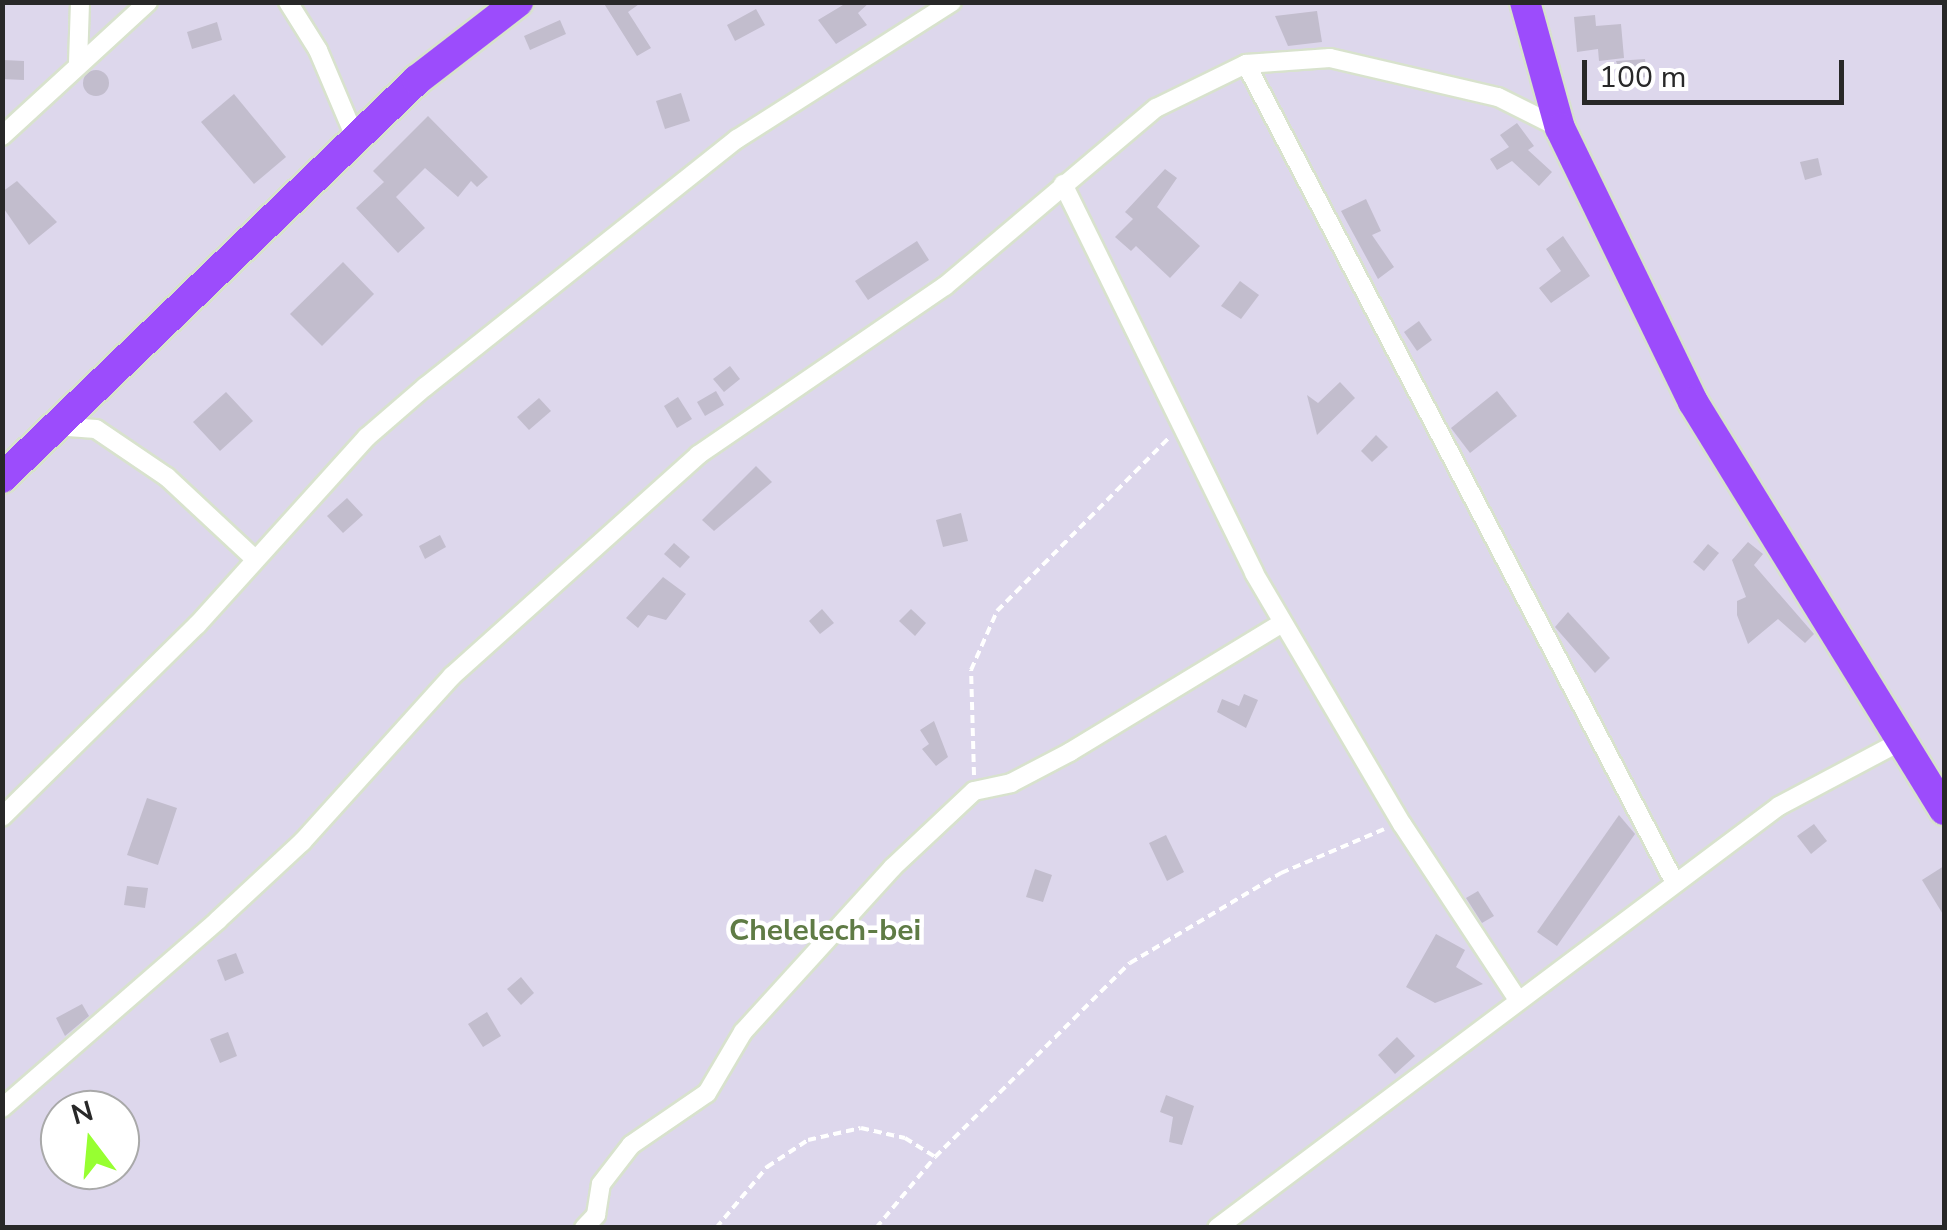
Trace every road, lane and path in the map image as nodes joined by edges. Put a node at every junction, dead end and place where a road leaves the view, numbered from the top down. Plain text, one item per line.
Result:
1 (80, 2) edge
2 (148, 2) edge
3 (288, 2) edge
4 (518, 2) edge
5 (952, 2) edge
6 (1524, 2) edge
7 (78, 63) junction
8 (1246, 64) junction
9 (1560, 128) junction
10 (2, 136) edge
11 (357, 142) junction
12 (1063, 184) junction
13 (54, 426) junction
14 (1181, 427) junction
15 (2, 478) edge
16 (255, 559) junction
17 (1282, 623) junction
18 (1901, 740) junction
19 (974, 792) junction
20 (1944, 810) edge
21 (2, 817) edge
22 (1402, 824) junction
23 (1675, 883) junction
24 (1518, 1000) junction
25 (2, 1108) edge
26 (934, 1157) junction
27 (584, 1228) edge
28 (716, 1228) edge
29 (876, 1228) edge
30 (1218, 1228) edge

1 - 7 street
2 - 7 street
3 - 11 street
4 - 11 main road
5 - 16 street
6 - 9 main road
7 - 10 street
8 - 9 street
8 - 12 street
8 - 23 street
9 - 18 main road
11 - 13 main road
12 - 14 street
12 - 25 street
13 - 15 main road
13 - 16 street
14 - 17 street
14 - 19 path
16 - 21 street
17 - 19 street
17 - 22 street
18 - 20 main road
18 - 23 street
19 - 27 street
22 - 24 street
22 - 26 path
23 - 24 street
24 - 30 street
26 - 28 path
26 - 29 path

